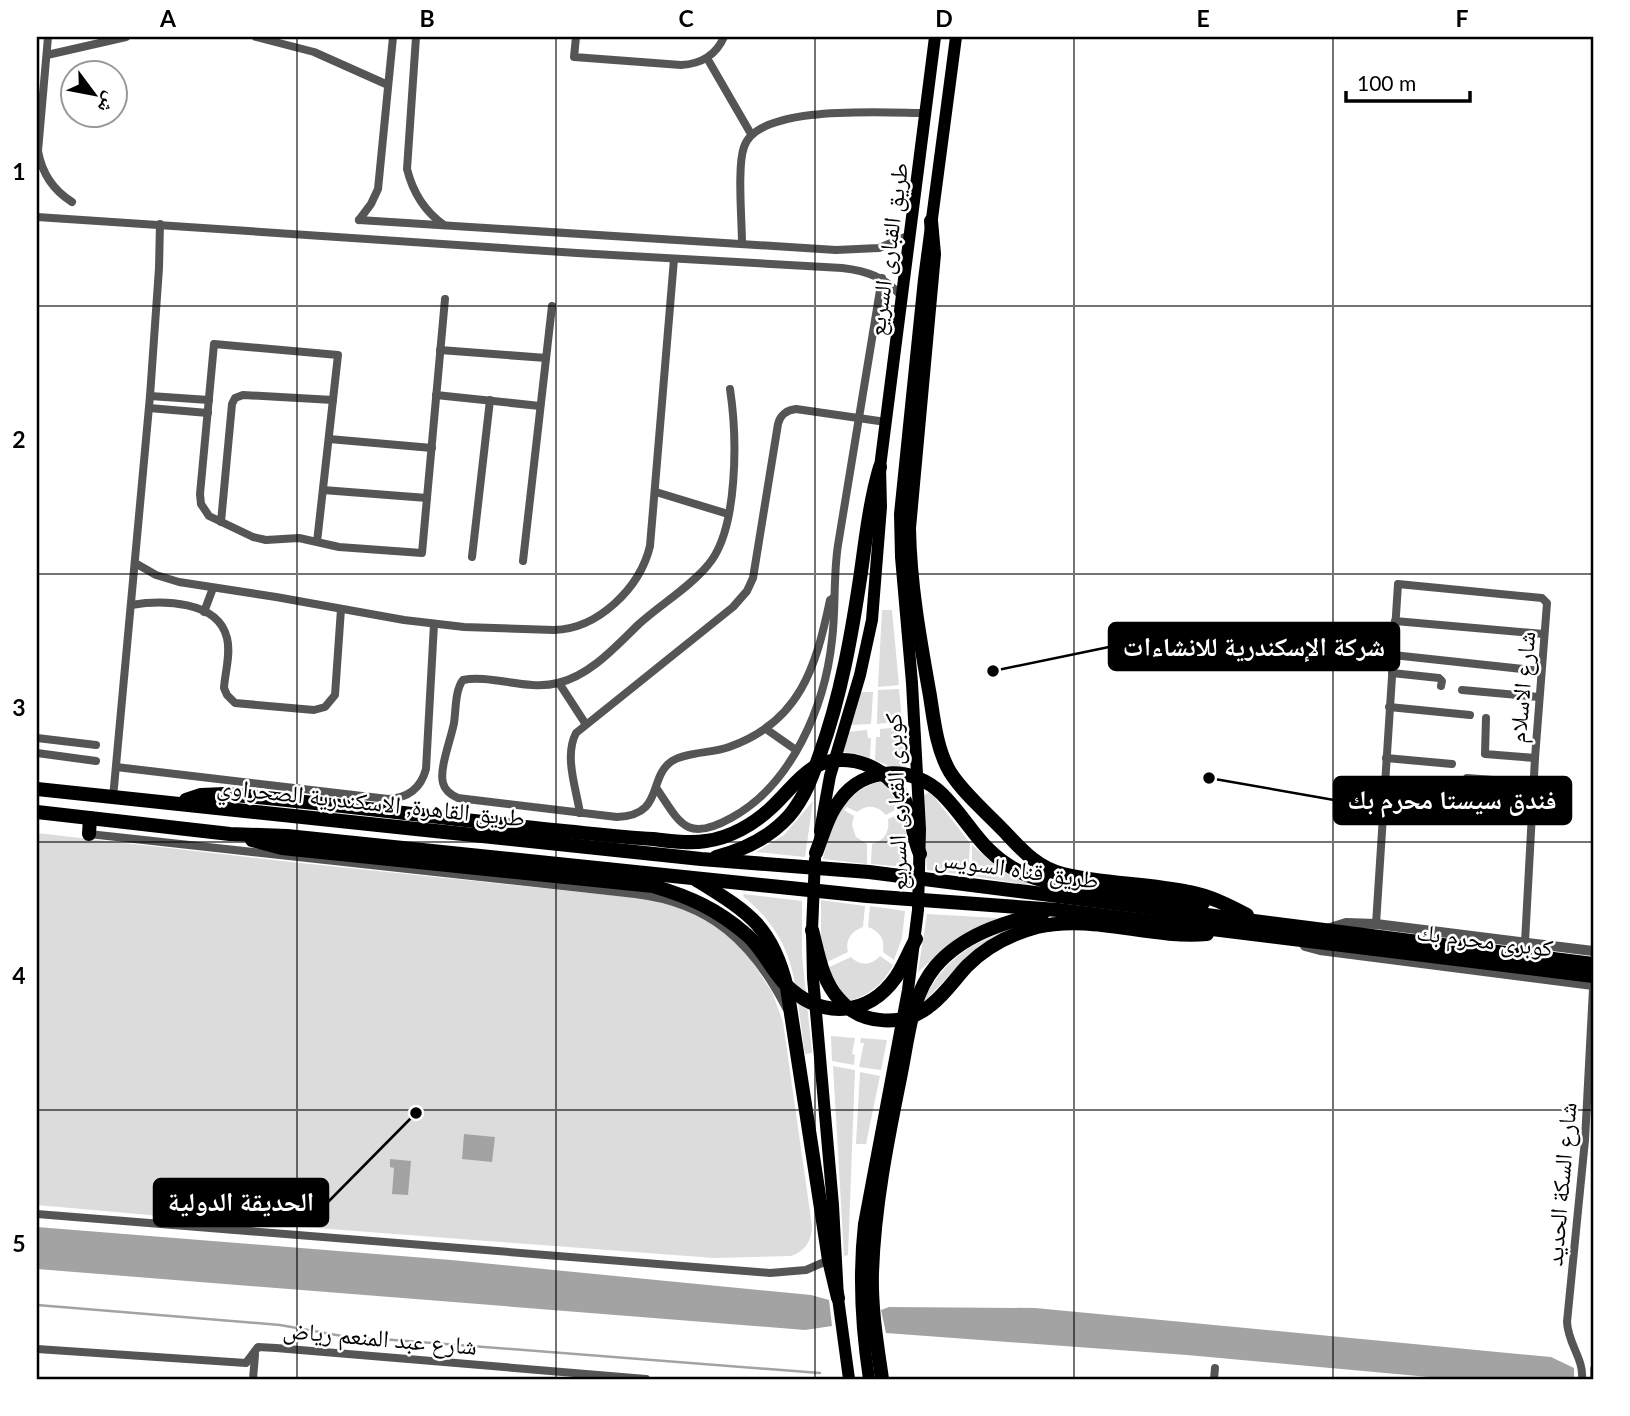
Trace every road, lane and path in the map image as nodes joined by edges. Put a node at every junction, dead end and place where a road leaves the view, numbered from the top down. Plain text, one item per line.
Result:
1 (48, 37) edge
2 (126, 37) edge
3 (256, 37) edge
4 (393, 37) edge
5 (416, 37) edge
6 (576, 37) edge
7 (724, 37) edge
8 (935, 37) edge
9 (956, 37) edge
10 (47, 55) junction
11 (707, 58) junction
12 (388, 85) junction
13 (927, 113) junction
14 (751, 134) junction
15 (37, 152) edge
16 (72, 202) dead end
17 (37, 217) edge
18 (932, 221) junction
19 (160, 224) junction
20 (447, 226) junction
21 (910, 235) junction
22 (742, 244) junction
23 (674, 258) junction
24 (882, 278) junction
25 (901, 296) junction
26 (445, 299) dead end
27 (551, 306) dead end
28 (440, 350) junction
29 (546, 358) junction
30 (730, 389) dead end
31 (436, 394) junction
32 (150, 396) junction
33 (209, 400) junction
34 (333, 400) junction
35 (490, 400) junction
36 (540, 406) junction
37 (149, 408) junction
38 (208, 413) junction
39 (860, 419) junction
40 (886, 422) junction
41 (329, 439) junction
42 (432, 448) junction
43 (880, 467) junction
44 (323, 490) junction
45 (656, 492) junction
46 (427, 498) junction
47 (728, 514) junction
48 (222, 522) junction
49 (317, 542) junction
50 (472, 557) dead end
51 (523, 561) dead end
52 (135, 563) junction
53 (213, 588) junction
54 (834, 598) junction
55 (131, 605) junction
56 (341, 608) junction
57 (204, 612) junction
58 (1395, 621) junction
59 (434, 624) junction
60 (1544, 634) junction
61 (1393, 656) junction
62 (1541, 671) junction
63 (1392, 673) junction
64 (559, 683) junction
65 (1441, 686) dead end
66 (1462, 690) dead end
67 (1539, 697) junction
68 (1389, 708) junction
69 (1471, 715) dead end
70 (1486, 718) dead end
71 (585, 723) junction
72 (766, 729) junction
73 (37, 738) edge
74 (96, 745) dead end
75 (796, 750) junction
76 (37, 753) edge
77 (1387, 758) junction
78 (1535, 758) junction
79 (96, 761) dead end
80 (1452, 764) dead end
81 (116, 767) junction
82 (1467, 778) dead end
83 (1533, 783) junction
84 (37, 789) edge
85 (657, 789) junction
86 (113, 798) junction
87 (181, 803) junction
88 (37, 812) edge
89 (580, 813) junction
90 (90, 818) junction
91 (89, 834) joint
92 (241, 835) junction
93 (816, 853) junction
94 (920, 853) junction
95 (701, 859) junction
96 (691, 877) junction
97 (1228, 906) junction
98 (1058, 910) junction
99 (1255, 920) junction
100 (811, 930) junction
101 (1226, 931) junction
102 (1373, 935) junction
103 (916, 939) junction
104 (1292, 940) junction
105 (1525, 942) junction
106 (1593, 951) edge
107 (1593, 964) edge
108 (1593, 976) edge
109 (1593, 987) edge
110 (792, 1021) junction
111 (37, 1214) edge
112 (829, 1260) junction
113 (838, 1298) junction
114 (256, 1348) junction
115 (37, 1349) edge
116 (1215, 1368) dead end
117 (608, 1377) edge
118 (846, 1377) edge
119 (253, 1379) edge
120 (646, 1379) edge
121 (869, 1379) edge
122 (882, 1379) edge
123 (1214, 1379) edge
124 (1582, 1379) edge

1 - 10 street
2 - 10 street
3 - 12 street
4 - 12 street
5 - 20 street
6 - 11 street
7 - 11 street
8 - 13 highway, طريق القبارى السريع
9 - 18 highway, طريق القبارى السريع
10 - 15 street
11 - 14 street
12 - 20 street
13 - 14 street
13 - 21 highway, طريق القبارى السريع
14 - 22 street
15 - 16 street
17 - 19 street
18 - 94 highway, كوبرى القبارى السريع
18 - 97 highway
19 - 23 street
19 - 32 street
20 - 22 street
21 - 22 street
21 - 25 highway, طريق القبارى السريع
23 - 24 street
23 - 45 street
24 - 25 street
24 - 39 street
25 - 40 highway, طريق القبارى السريع
26 - 28 street
27 - 29 street
28 - 29 street
28 - 31 street
29 - 36 street
30 - 47 street
31 - 35 street
31 - 42 street
32 - 33 street
32 - 37 street
33 - 34 street
33 - 38 street
34 - 41 street
34 - 48 street
35 - 36 street
35 - 50 street
36 - 51 street
37 - 38 street
37 - 52 street
38 - 48 street
39 - 40 street
39 - 54 street
39 - 71 street
40 - 43 highway, طريق القبارى السريع
41 - 42 street
41 - 44 street
42 - 46 street
43 - 93 highway, كوبرى القبارى السريع
43 - 95 highway
44 - 46 street
44 - 49 street
45 - 47 street
45 - 59 street
46 - 49 street
47 - 64 street
48 - 49 street
52 - 53 street
52 - 55 street
53 - 56 street
53 - 57 street
54 - 72 street
54 - 75 street
55 - 57 street
55 - 81 street
56 - 57 street
56 - 59 street
58 - 60 street
58 - 60 street, شارع الاسلام
58 - 61 street
59 - 81 street
60 - 62 street, شارع الاسلام
61 - 62 street
61 - 63 street
62 - 67 street, شارع الاسلام
63 - 65 street
63 - 68 street
64 - 71 street
64 - 89 street
66 - 67 street
67 - 78 street, شارع الاسلام
68 - 69 street
68 - 77 street
70 - 78 street
71 - 89 street
72 - 75 street
72 - 85 street
73 - 74 street
75 - 85 street
76 - 79 street
77 - 80 street
77 - 102 street
78 - 83 street, شارع الاسلام
81 - 86 street
82 - 83 street
83 - 105 street, شارع الاسلام
84 - 86 highway, طريق القاهرة, الاسكندرية الصحراوي
85 - 89 street
86 - 87 highway, طريق القاهرة, الاسكندرية الصحراوي
87 - 94 highway
87 - 95 highway, طريق القاهرة, الاسكندرية الصحراوي
88 - 90 highway, طريق القاهرة, الاسكندرية الصحراوي
90 - 91 highway
90 - 92 highway, طريق القاهرة, الاسكندرية الصحراوي
91 - 110 street
92 - 96 highway, طريق القاهرة, الاسكندرية الصحراوي
92 - 103 highway
93 - 97 highway
93 - 100 highway, كوبرى القبارى السريع
94 - 103 highway, كوبرى القبارى السريع
95 - 99 highway, طريق قناه السويس
96 - 98 highway, طريق قناه السويس
96 - 110 highway
97 - 99 highway
98 - 101 highway, طريق قناه السويس
98 - 122 highway
99 - 102 highway, طريق قناه السويس
100 - 101 highway
100 - 113 highway, كوبرى القبارى السريع
101 - 104 highway, طريق قناه السويس
102 - 104 highway, طريق قناه السويس
102 - 105 street, طريق قناه السويس
102 - 107 highway, كوبرى محرم بك
102 - 108 highway, كوبرى محرم بك
103 - 121 highway, كوبرى القبارى السريع
104 - 109 street, طريق قناه السويس
105 - 106 street, طريق قناه السويس
109 - 124 street, شارع السكة الحديد
110 - 112 highway
111 - 112 street
112 - 113 highway
113 - 118 highway, كوبرى القبارى السريع
114 - 115 street, شارع عبد المنعم رياض
114 - 117 street, شارع عبد المنعم رياض
114 - 119 street
116 - 123 street
117 - 120 street, شارع عبد المنعم رياض

